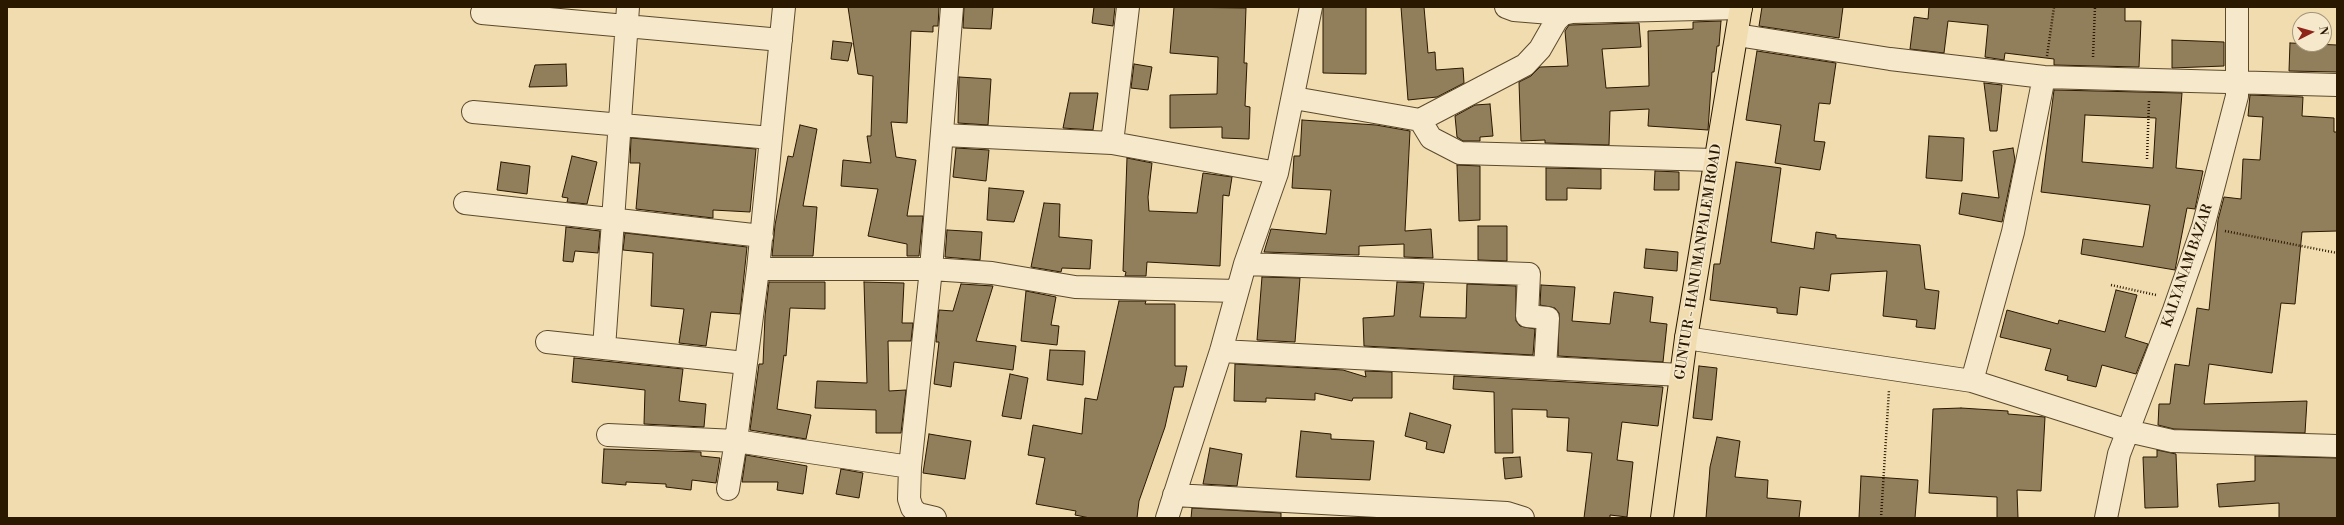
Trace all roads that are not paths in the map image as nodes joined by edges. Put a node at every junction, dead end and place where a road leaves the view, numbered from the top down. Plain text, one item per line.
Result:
1 (784, 7) edge
2 (952, 7) edge
3 (1128, 7) edge
4 (1311, 7) edge
5 (1506, 7) edge
6 (2237, 7) edge
7 (1741, 8) edge
8 (482, 13) dead end
9 (1563, 14) junction
10 (628, 16) edge
11 (1737, 34) junction
12 (781, 40) junction
13 (2044, 77) junction
14 (2238, 83) junction
15 (2337, 85) edge
16 (1294, 98) junction
17 (473, 112) dead end
18 (1420, 120) junction
19 (620, 124) junction
20 (943, 135) junction
21 (771, 138) junction
22 (1112, 143) junction
23 (1714, 160) junction
24 (1277, 173) junction
25 (465, 202) dead end
26 (613, 219) junction
27 (762, 236) junction
28 (1245, 264) junction
29 (758, 269) junction
30 (931, 269) junction
31 (1237, 291) junction
32 (1686, 338) junction
33 (547, 342) dead end
34 (604, 348) junction
35 (1221, 351) junction
36 (745, 363) junction
37 (1545, 368) junction
38 (1681, 375) junction
39 (1972, 381) junction
40 (2128, 431) junction
41 (608, 435) dead end
42 (736, 441) junction
43 (2337, 446) edge
44 (910, 467) junction
45 (728, 489) dead end
46 (1174, 495) junction
47 (935, 518) edge
48 (1167, 518) edge
49 (1523, 518) edge
50 (1662, 518) edge
51 (2106, 518) edge

1 - 12 street
2 - 20 street
3 - 22 street
4 - 16 street
5 - 9 street
6 - 14 street, KALYANAM BAZAR
7 - 9 street
7 - 11 main road, GUNTUR - HANUMANPALEM ROAD
8 - 10 street
9 - 18 street
10 - 12 street
10 - 19 street
11 - 13 street
11 - 23 main road, GUNTUR - HANUMANPALEM ROAD
12 - 21 street
13 - 14 street
13 - 39 street
14 - 15 street
14 - 40 street, KALYANAM BAZAR
16 - 18 street
16 - 24 street
17 - 19 street
18 - 23 street
19 - 21 street
19 - 26 street
20 - 22 street
20 - 30 street
21 - 27 street
22 - 24 street
23 - 32 main road, GUNTUR - HANUMANPALEM ROAD
24 - 28 street
25 - 26 street
26 - 27 street
26 - 34 street
27 - 29 street
28 - 31 street
28 - 37 street
29 - 30 street
29 - 36 street
30 - 31 street
30 - 44 street
31 - 35 street
32 - 38 main road, GUNTUR - HANUMANPALEM ROAD
32 - 39 street
33 - 34 street
34 - 36 street
35 - 37 street
35 - 46 street
36 - 42 street
37 - 38 street
38 - 50 main road, GUNTUR - HANUMANPALEM ROAD
39 - 40 street
40 - 43 street
40 - 51 street, KALYANAM BAZAR
41 - 42 street
42 - 44 street
42 - 45 street
44 - 47 street
46 - 48 street
46 - 49 street

